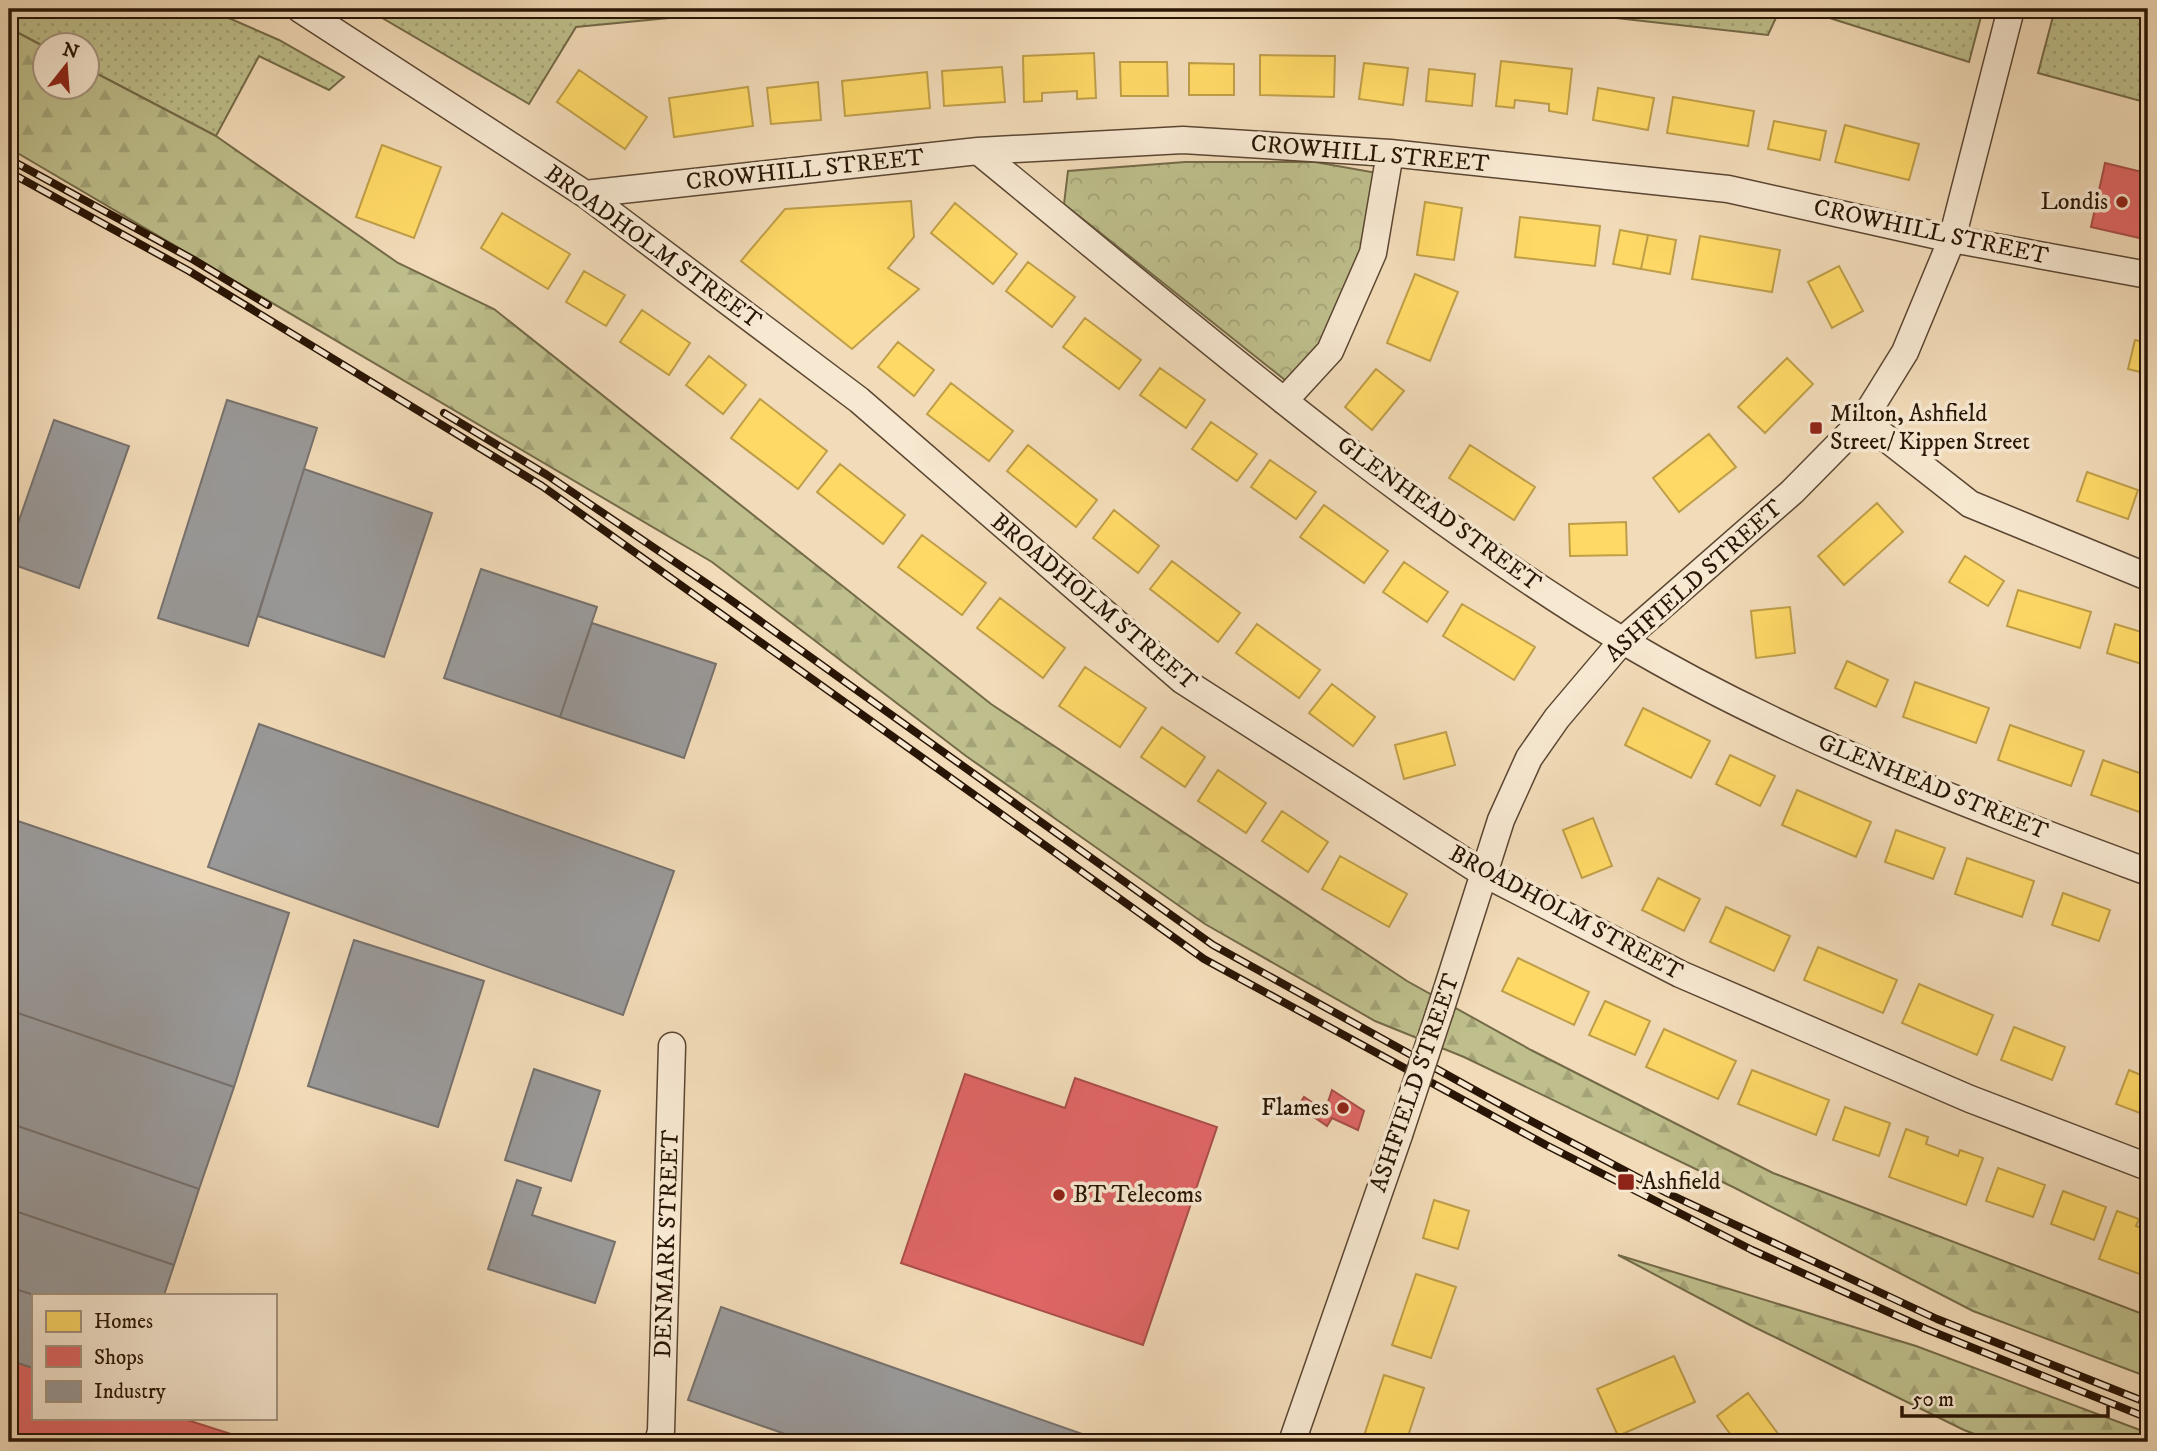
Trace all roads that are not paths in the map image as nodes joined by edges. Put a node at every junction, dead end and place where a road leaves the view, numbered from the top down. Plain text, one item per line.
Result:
1 (300, 9) edge
2 (2011, 9) edge
3 (978, 150) junction
4 (1390, 153) junction
5 (585, 194) junction
6 (1952, 239) junction
7 (2148, 275) edge
8 (1284, 401) junction
9 (1863, 420) junction
10 (2148, 577) edge
11 (1623, 640) junction
12 (2148, 872) edge
13 (1483, 873) junction
14 (672, 1046) dead end
15 (2148, 1167) edge
16 (658, 1442) edge
17 (1292, 1442) edge

1 - 5 street, BROADHOLM STREET
2 - 6 street, ASHFIELD STREET
3 - 4 street, CROWHILL STREET
3 - 5 street, CROWHILL STREET
3 - 8 street, GLENHEAD STREET
4 - 6 street, CROWHILL STREET
4 - 8 street
5 - 13 street, BROADHOLM STREET
6 - 7 street, CROWHILL STREET
6 - 9 street, ASHFIELD STREET
8 - 11 street, GLENHEAD STREET
9 - 10 street
9 - 11 street, ASHFIELD STREET
11 - 12 street, GLENHEAD STREET
11 - 13 street, ASHFIELD STREET
13 - 15 street, BROADHOLM STREET
13 - 17 street, ASHFIELD STREET, bridge
14 - 16 street, DENMARK STREET

